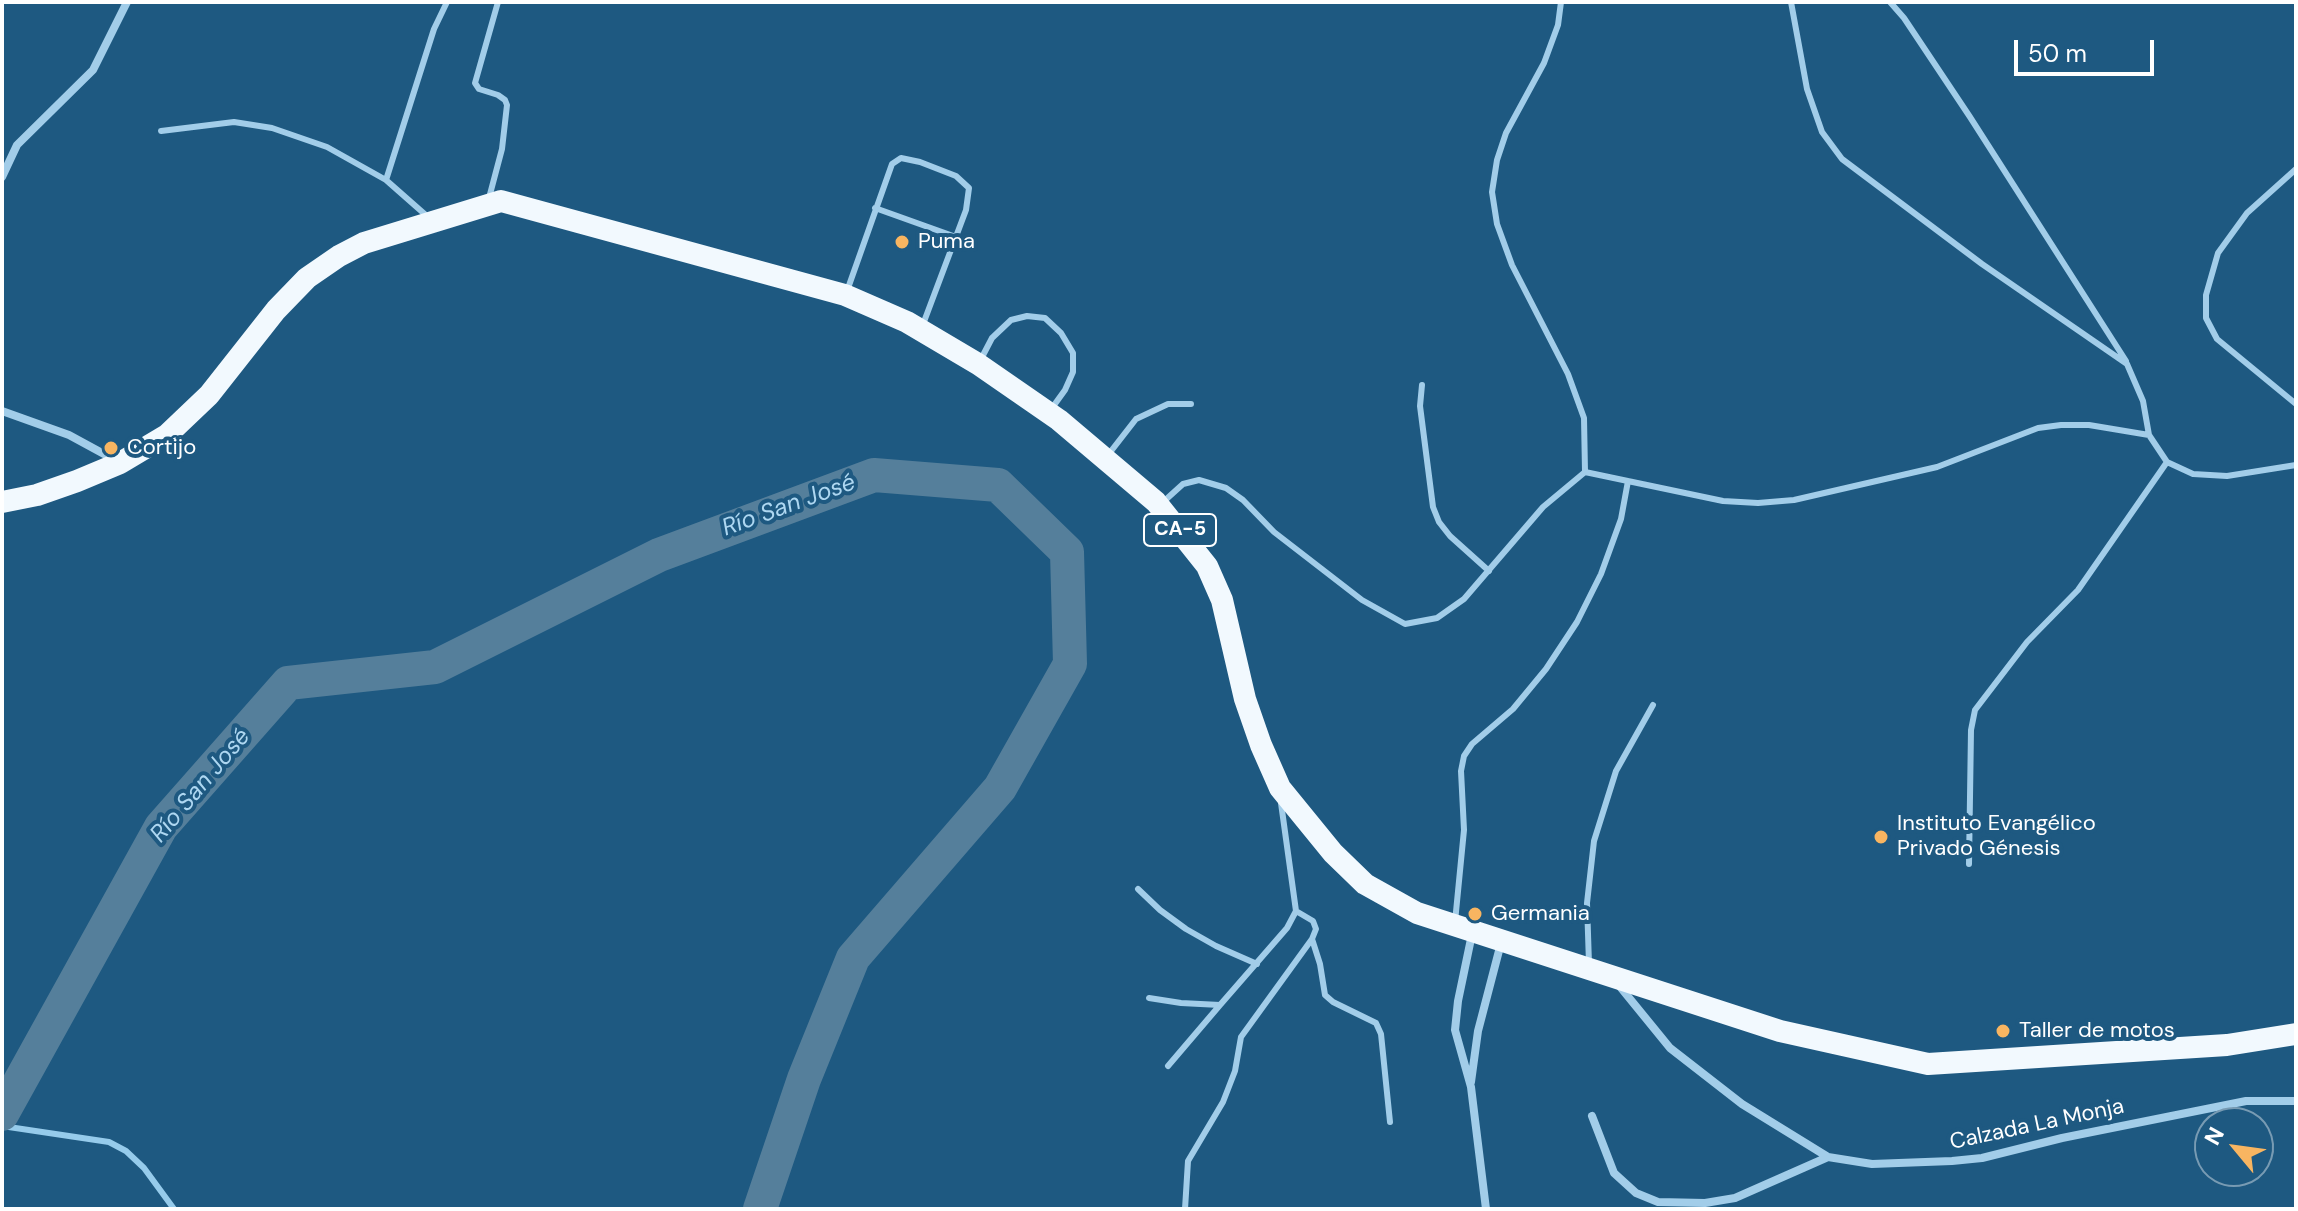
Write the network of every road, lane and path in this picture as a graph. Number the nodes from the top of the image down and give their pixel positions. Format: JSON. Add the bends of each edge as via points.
{"nodes":[{"id":1,"x":127,"y":2,"type":"edge"},
{"id":2,"x":447,"y":2,"type":"edge"},
{"id":3,"x":498,"y":2,"type":"edge"},
{"id":4,"x":1561,"y":2,"type":"edge"},
{"id":5,"x":1791,"y":2,"type":"edge"},
{"id":6,"x":1890,"y":2,"type":"edge"},
{"id":7,"x":161,"y":131,"type":"dead end"},
{"id":8,"x":2296,"y":169,"type":"edge"},
{"id":9,"x":2,"y":177,"type":"edge"},
{"id":10,"x":386,"y":180,"type":"junction"},
{"id":11,"x":487,"y":205,"type":"junction"},
{"id":12,"x":875,"y":208,"type":"junction"},
{"id":13,"x":433,"y":222,"type":"junction"},
{"id":14,"x":956,"y":237,"type":"junction"},
{"id":15,"x":845,"y":295,"type":"junction"},
{"id":16,"x":921,"y":330,"type":"junction"},
{"id":17,"x":978,"y":364,"type":"junction"},
{"id":18,"x":2127,"y":364,"type":"junction"},
{"id":19,"x":1422,"y":385,"type":"dead end"},
{"id":20,"x":1191,"y":404,"type":"dead end"},
{"id":21,"x":2296,"y":404,"type":"edge"},
{"id":22,"x":2,"y":411,"type":"edge"},
{"id":23,"x":1048,"y":413,"type":"junction"},
{"id":24,"x":2149,"y":435,"type":"junction"},
{"id":25,"x":1106,"y":458,"type":"junction"},
{"id":26,"x":2167,"y":462,"type":"junction"},
{"id":27,"x":120,"y":463,"type":"junction"},
{"id":28,"x":2296,"y":465,"type":"edge"},
{"id":29,"x":1585,"y":472,"type":"junction"},
{"id":30,"x":1628,"y":481,"type":"junction"},
{"id":31,"x":2,"y":502,"type":"edge"},
{"id":32,"x":1159,"y":506,"type":"junction"},
{"id":33,"x":1489,"y":571,"type":"junction"},
{"id":34,"x":1653,"y":705,"type":"dead end"},
{"id":35,"x":1280,"y":788,"type":"junction"},
{"id":36,"x":1969,"y":864,"type":"dead end"},
{"id":37,"x":1138,"y":889,"type":"dead end"},
{"id":38,"x":1296,"y":911,"type":"junction"},
{"id":39,"x":1464,"y":928,"type":"junction"},
{"id":40,"x":1312,"y":939,"type":"junction"},
{"id":41,"x":1501,"y":941,"type":"junction"},
{"id":42,"x":1257,"y":964,"type":"junction"},
{"id":43,"x":1590,"y":969,"type":"junction"},
{"id":44,"x":1612,"y":976,"type":"junction"},
{"id":45,"x":1149,"y":998,"type":"dead end"},
{"id":46,"x":1220,"y":1005,"type":"junction"},
{"id":47,"x":2296,"y":1034,"type":"edge"},
{"id":48,"x":1168,"y":1066,"type":"dead end"},
{"id":49,"x":1471,"y":1087,"type":"junction"},
{"id":50,"x":2296,"y":1101,"type":"edge"},
{"id":51,"x":1592,"y":1116,"type":"dead end"},
{"id":52,"x":1390,"y":1122,"type":"dead end"},
{"id":53,"x":1828,"y":1157,"type":"junction"},
{"id":54,"x":1185,"y":1209,"type":"edge"},
{"id":55,"x":1486,"y":1209,"type":"edge"}],
"edges":[{"from":1,"to":9,"type":"street","via":[[93,70],[17,145]]},
{"from":2,"to":10,"type":"lane"},
{"from":3,"to":11,"type":"lane","via":[[475,83],[507,105]]},
{"from":4,"to":29,"type":"lane","via":[[1544,63],[1506,133],[1492,192],[1512,265],[1568,374],[1584,418]]},
{"from":5,"to":18,"type":"lane","via":[[1807,89],[1822,132],[1842,159]]},
{"from":6,"to":18,"type":"lane"},
{"from":7,"to":10,"type":"lane","via":[[234,122],[272,128],[327,147]]},
{"from":8,"to":21,"type":"lane","via":[[2247,213],[2218,253],[2206,295],[2206,318],[2217,339]]},
{"from":10,"to":13,"type":"lane"},
{"from":11,"to":13,"type":"highway","number":"CA-5"},
{"from":11,"to":15,"type":"highway","number":"CA-5","via":[[501,201]]},
{"from":12,"to":14,"type":"lane"},
{"from":12,"to":14,"type":"lane","via":[[892,164],[901,158],[920,162],[956,176],[969,188]]},
{"from":12,"to":15,"type":"lane"},
{"from":13,"to":27,"type":"highway","number":"CA-5","via":[[364,243],[307,278],[209,395],[167,435]]},
{"from":14,"to":16,"type":"lane"},
{"from":15,"to":16,"type":"highway","number":"CA-5"},
{"from":16,"to":17,"type":"highway","number":"CA-5"},
{"from":17,"to":23,"type":"highway","number":"CA-5"},
{"from":17,"to":23,"type":"lane","via":[[992,338],[1011,320],[1045,318],[1073,353],[1073,372]]},
{"from":18,"to":24,"type":"lane","via":[[2143,401]]},
{"from":19,"to":33,"type":"lane","via":[[1433,507],[1450,536]]},
{"from":20,"to":25,"type":"lane","via":[[1168,404],[1136,419]]},
{"from":22,"to":27,"type":"street","via":[[69,435]]},
{"from":23,"to":25,"type":"highway","number":"CA-5"},
{"from":24,"to":26,"type":"lane"},
{"from":24,"to":30,"type":"lane","via":[[2089,425],[2038,428],[1937,467],[1794,500],[1723,501]]},
{"from":25,"to":32,"type":"highway","number":"CA-5"},
{"from":26,"to":28,"type":"lane","via":[[2193,474],[2227,476]]},
{"from":26,"to":36,"type":"lane","via":[[2078,590],[2027,642],[1975,710]]},
{"from":27,"to":31,"type":"highway","number":"CA-5","via":[[49,491]]},
{"from":29,"to":30,"type":"lane"},
{"from":29,"to":33,"type":"lane","via":[[1543,507]]},
{"from":30,"to":39,"type":"lane","via":[[1621,519],[1577,622],[1513,709],[1464,756]]},
{"from":32,"to":33,"type":"lane","via":[[1183,484],[1199,480],[1226,488],[1362,600],[1405,624],[1437,618],[1464,599]]},
{"from":32,"to":35,"type":"highway","number":"CA-5","via":[[1207,566],[1222,600],[1245,699]]},
{"from":34,"to":43,"type":"lane","via":[[1616,771],[1594,841],[1587,903]]},
{"from":35,"to":38,"type":"lane"},
{"from":35,"to":39,"type":"highway","number":"CA-5","via":[[1365,884],[1417,913]]},
{"from":37,"to":42,"type":"lane","via":[[1186,929]]},
{"from":38,"to":40,"type":"lane","via":[[1313,921]]},
{"from":38,"to":42,"type":"lane"},
{"from":39,"to":41,"type":"highway","number":"CA-5"},
{"from":39,"to":49,"type":"street","via":[[1455,1030]]},
{"from":40,"to":52,"type":"lane","via":[[1325,995],[1376,1023],[1381,1034]]},
{"from":40,"to":54,"type":"lane","via":[[1241,1037],[1223,1102],[1188,1161]]},
{"from":41,"to":43,"type":"highway","number":"CA-5"},
{"from":41,"to":49,"type":"street","via":[[1476,1040]]},
{"from":42,"to":46,"type":"lane"},
{"from":43,"to":44,"type":"highway","number":"CA-5"},
{"from":44,"to":47,"type":"highway","number":"CA-5","via":[[1780,1031],[1928,1064],[2227,1045]]},
{"from":44,"to":53,"type":"street","name":"Calzada La Monja","via":[[1670,1048],[1742,1104]]},
{"from":45,"to":46,"type":"lane"},
{"from":46,"to":48,"type":"lane"},
{"from":49,"to":55,"type":"street"},
{"from":50,"to":53,"type":"street","name":"Calzada La Monja","via":[[2246,1101],[1982,1158],[1872,1164]]},
{"from":51,"to":53,"type":"street","via":[[1614,1173],[1636,1193],[1658,1202],[1735,1198]]}]}
